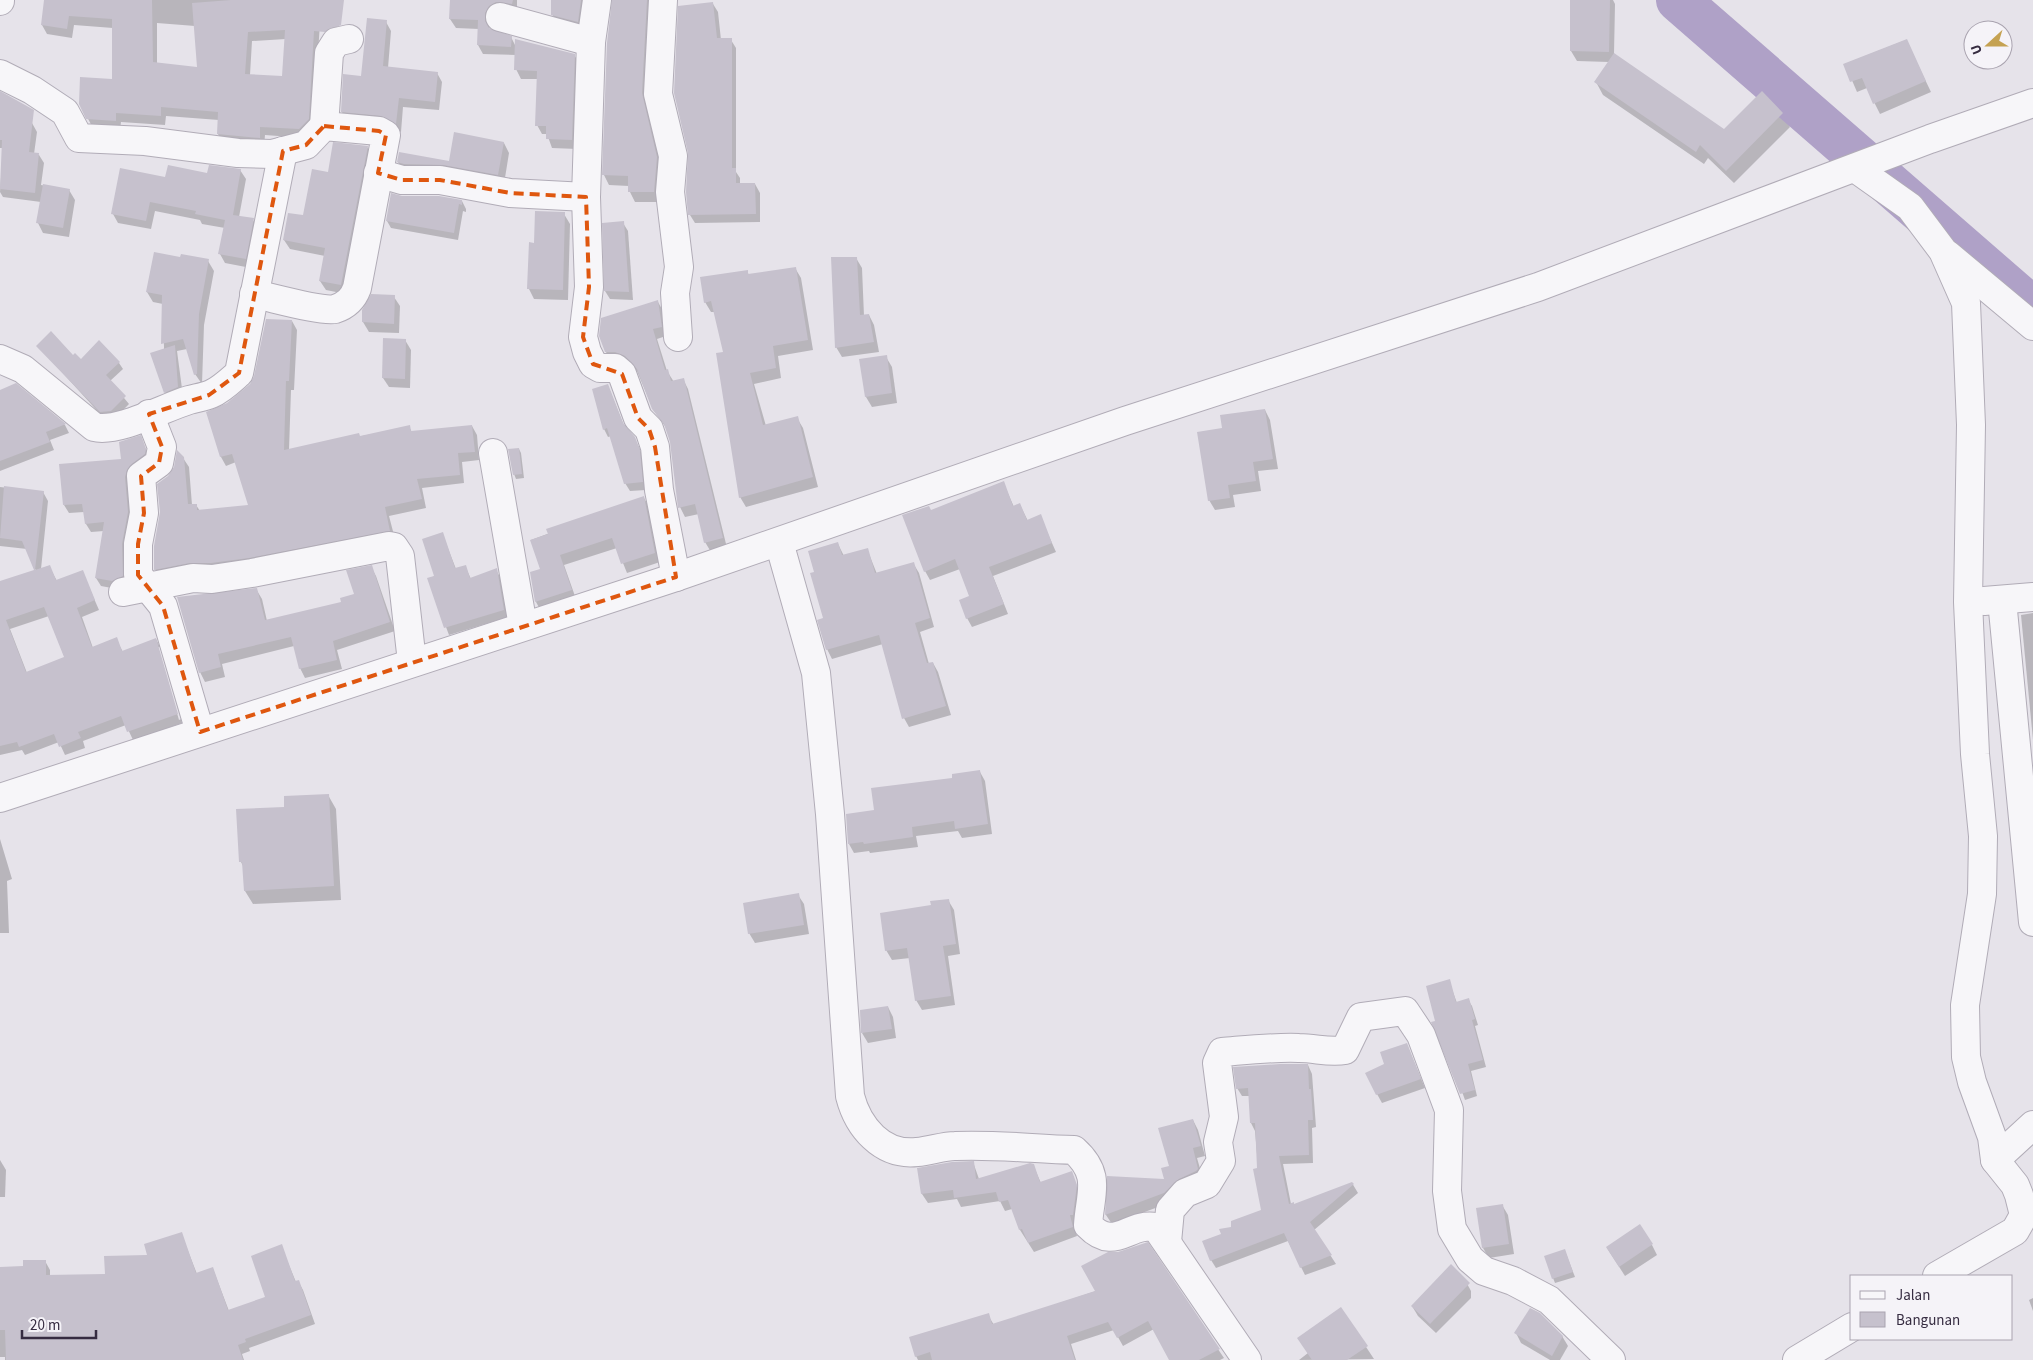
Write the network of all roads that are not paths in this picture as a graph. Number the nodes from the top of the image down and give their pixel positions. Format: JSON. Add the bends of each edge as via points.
{"nodes":[{"id":1,"x":597,"y":0,"type":"edge"},
{"id":2,"x":663,"y":0,"type":"edge"},
{"id":3,"x":500,"y":17,"type":"dead end"},
{"id":4,"x":349,"y":38,"type":"dead end"},
{"id":5,"x":591,"y":42,"type":"junction"},
{"id":6,"x":0,"y":74,"type":"edge"},
{"id":7,"x":2033,"y":103,"type":"edge"},
{"id":8,"x":324,"y":126,"type":"junction"},
{"id":9,"x":283,"y":152,"type":"junction"},
{"id":10,"x":1857,"y":167,"type":"junction"},
{"id":11,"x":378,"y":174,"type":"junction"},
{"id":12,"x":586,"y":197,"type":"junction"},
{"id":13,"x":1943,"y":251,"type":"junction"},
{"id":14,"x":254,"y":294,"type":"junction"},
{"id":15,"x":2033,"y":326,"type":"edge"},
{"id":16,"x":678,"y":338,"type":"dead end"},
{"id":17,"x":0,"y":359,"type":"edge"},
{"id":18,"x":149,"y":414,"type":"junction"},
{"id":19,"x":493,"y":453,"type":"dead end"},
{"id":20,"x":779,"y":542,"type":"junction"},
{"id":21,"x":676,"y":577,"type":"junction"},
{"id":22,"x":135,"y":590,"type":"junction"},
{"id":23,"x":2033,"y":597,"type":"edge"},
{"id":24,"x":2002,"y":600,"type":"junction"},
{"id":25,"x":1968,"y":602,"type":"junction"},
{"id":26,"x":523,"y":626,"type":"junction"},
{"id":27,"x":412,"y":662,"type":"junction"},
{"id":28,"x":200,"y":732,"type":"junction"},
{"id":29,"x":0,"y":798,"type":"edge"},
{"id":30,"x":2031,"y":895,"type":"edge"},
{"id":31,"x":2033,"y":922,"type":"edge"},
{"id":32,"x":2033,"y":1125,"type":"edge"},
{"id":33,"x":1995,"y":1160,"type":"junction"},
{"id":34,"x":2024,"y":1228,"type":"edge"},
{"id":35,"x":1167,"y":1242,"type":"junction"},
{"id":36,"x":1940,"y":1275,"type":"edge"},
{"id":37,"x":1850,"y":1328,"type":"edge"},
{"id":38,"x":1247,"y":1360,"type":"edge"},
{"id":39,"x":1611,"y":1360,"type":"edge"},
{"id":40,"x":1798,"y":1360,"type":"edge"}],
"edges":[{"from":1,"to":5,"type":"street"},
{"from":2,"to":16,"type":"street","via":[[658,94],[672,156],[670,192],[679,267],[675,293]]},
{"from":3,"to":5,"type":"street"},
{"from":4,"to":8,"type":"street","via":[[336,42],[329,53]]},
{"from":5,"to":12,"type":"street"},
{"from":6,"to":9,"type":"street","via":[[65,112],[79,138],[145,141],[238,153]]},
{"from":7,"to":10,"type":"street"},
{"from":8,"to":9,"type":"street","via":[[306,145]]},
{"from":8,"to":11,"type":"street","via":[[379,131],[386,135]]},
{"from":9,"to":14,"type":"street"},
{"from":10,"to":13,"type":"street","via":[[1910,207]]},
{"from":10,"to":20,"type":"street","via":[[1538,287],[1125,420]]},
{"from":11,"to":12,"type":"street","via":[[402,180],[440,180],[510,193]]},
{"from":11,"to":14,"type":"street","via":[[353,298],[330,310]]},
{"from":12,"to":21,"type":"street","via":[[589,287],[583,337],[593,364],[600,368],[616,368],[622,374],[638,418],[648,429],[655,447],[659,490]]},
{"from":13,"to":15,"type":"street"},
{"from":13,"to":25,"type":"street","via":[[1966,303],[1971,425]]},
{"from":14,"to":18,"type":"street","via":[[239,373],[223,388],[209,395]]},
{"from":17,"to":18,"type":"street","via":[[24,368],[94,427],[115,427]]},
{"from":18,"to":22,"type":"street","via":[[162,447],[159,463],[141,476],[144,513]]},
{"from":19,"to":26,"type":"street"},
{"from":20,"to":21,"type":"street"},
{"from":20,"to":35,"type":"street","via":[[816,673],[830,814],[850,1096],[855,1114],[870,1135],[901,1151],[954,1146],[1074,1150],[1086,1161],[1093,1180],[1088,1225],[1098,1235],[1123,1236],[1146,1225],[1156,1227]]},
{"from":21,"to":26,"type":"street"},
{"from":22,"to":27,"type":"street","via":[[194,578],[212,580],[394,547],[400,556]]},
{"from":22,"to":28,"type":"street","via":[[162,606]]},
{"from":23,"to":24,"type":"street"},
{"from":24,"to":25,"type":"street"},
{"from":24,"to":30,"type":"street"},
{"from":25,"to":33,"type":"street","via":[[1983,836],[1982,894],[1965,1005],[1966,1057],[1992,1137]]},
{"from":26,"to":27,"type":"street"},
{"from":27,"to":28,"type":"street"},
{"from":28,"to":29,"type":"street"},
{"from":30,"to":31,"type":"street"},
{"from":32,"to":33,"type":"street"},
{"from":33,"to":34,"type":"street","via":[[2020,1195]]},
{"from":34,"to":36,"type":"street"},
{"from":35,"to":38,"type":"street"},
{"from":35,"to":39,"type":"street","via":[[1170,1210],[1185,1193],[1207,1184],[1221,1161],[1218,1142],[1224,1117],[1217,1062],[1222,1052],[1289,1047],[1331,1053],[1345,1050],[1361,1017],[1405,1011],[1421,1035],[1449,1110],[1447,1191],[1452,1229],[1470,1259],[1484,1271],[1513,1281],[1549,1300]]},
{"from":37,"to":40,"type":"street"}]}
